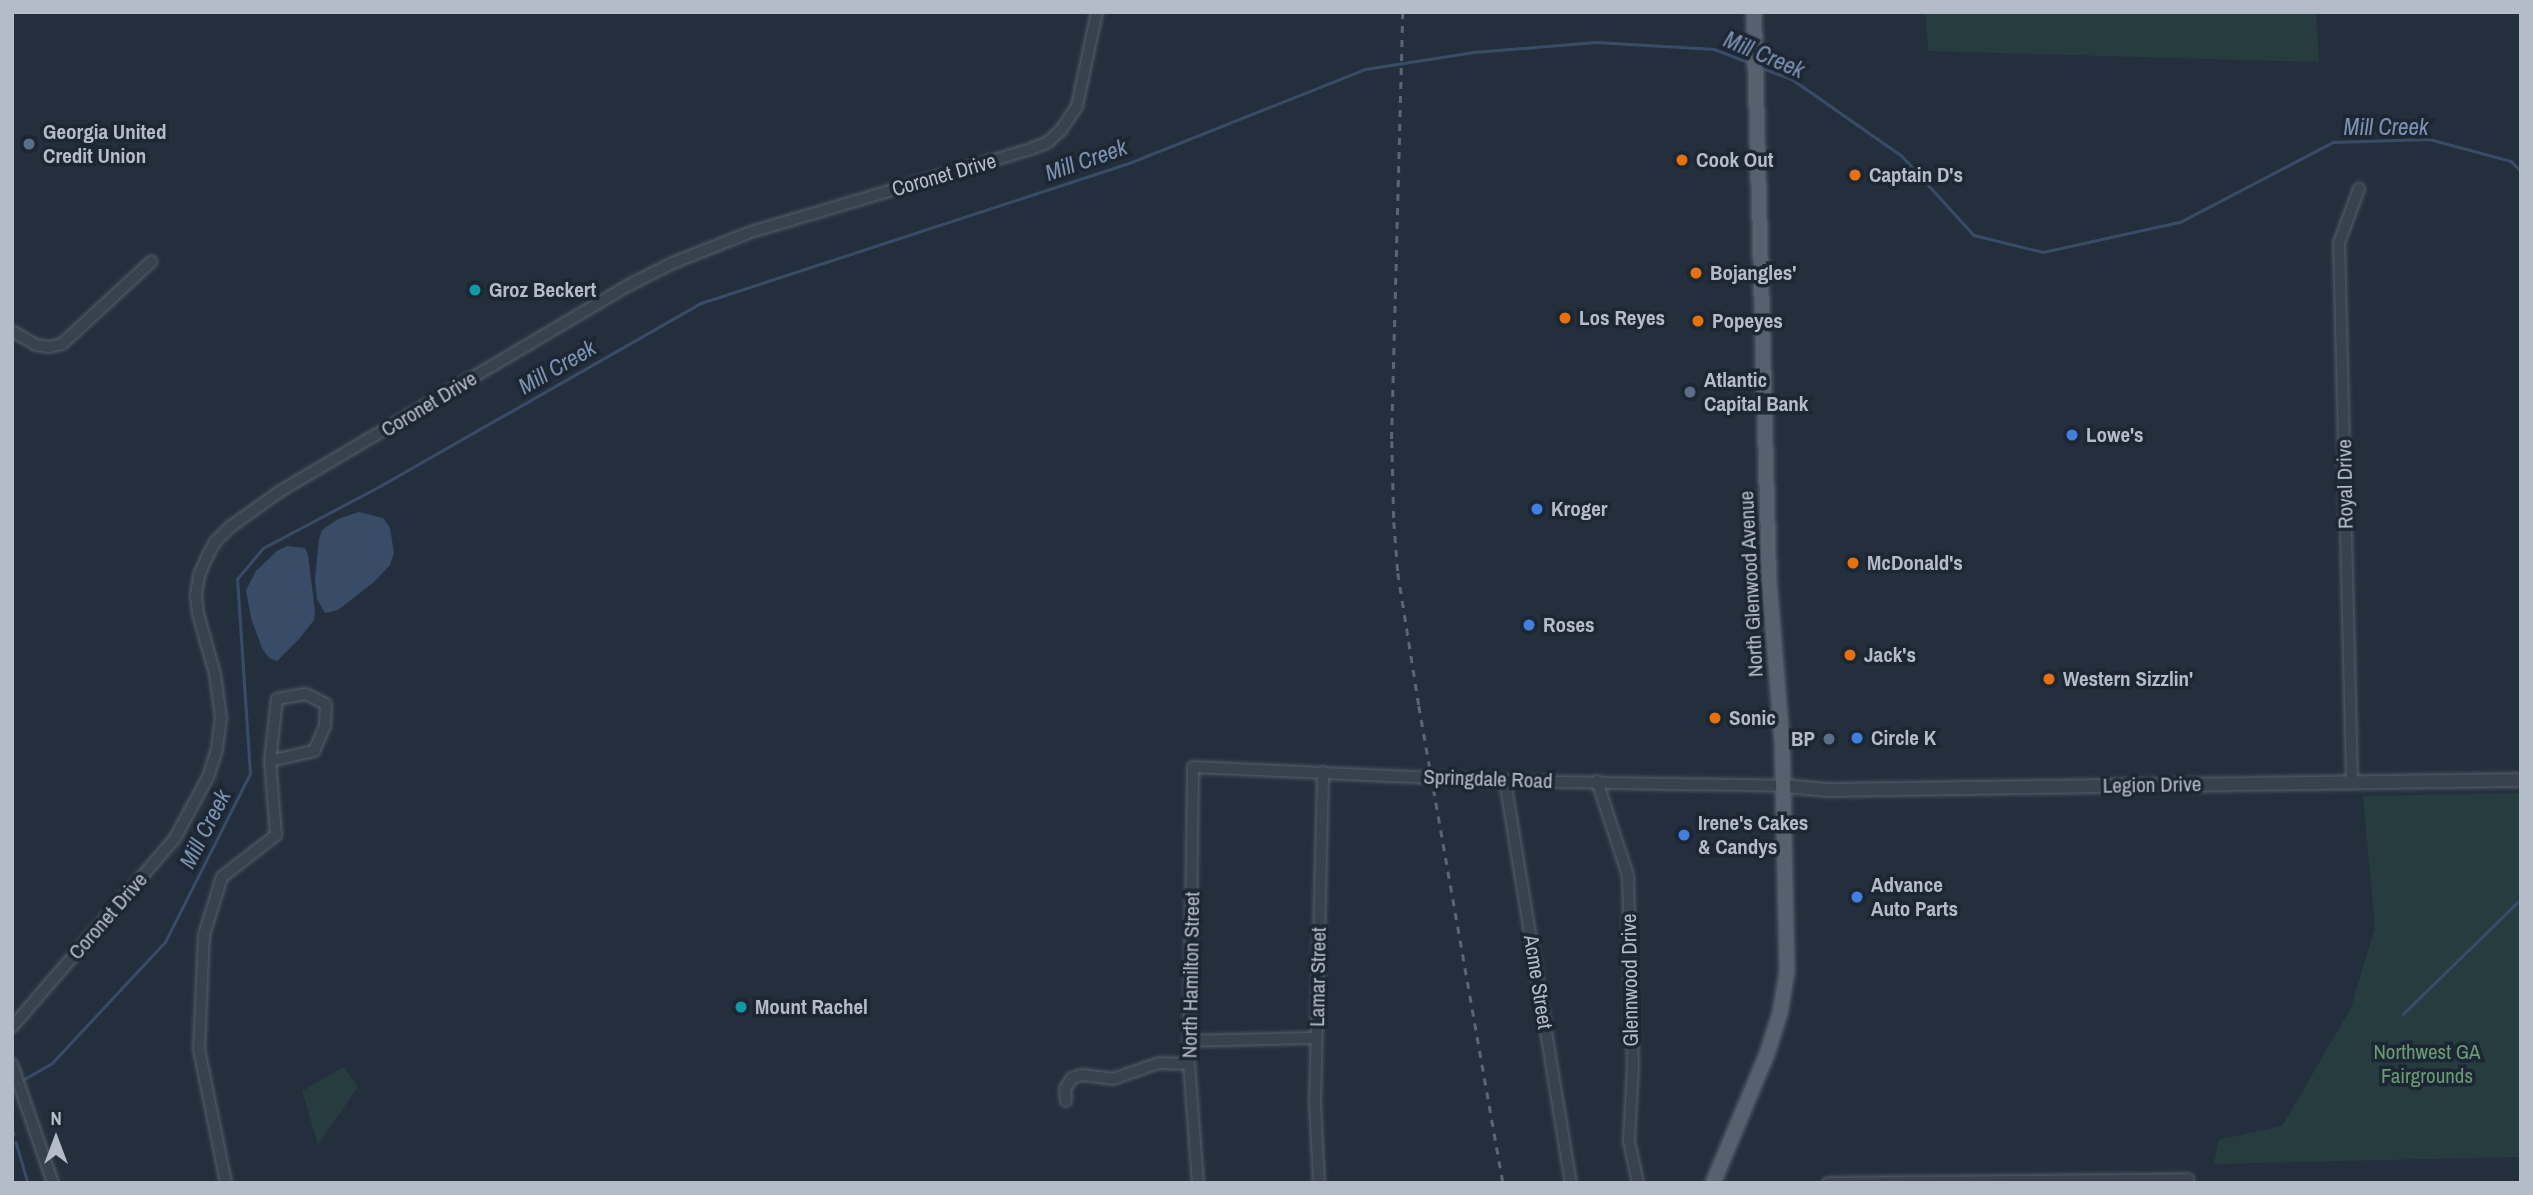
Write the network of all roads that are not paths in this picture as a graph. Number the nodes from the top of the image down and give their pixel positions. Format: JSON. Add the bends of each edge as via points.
{"nodes":[{"id":1,"x":1097,"y":12,"type":"edge"},
{"id":2,"x":1754,"y":12,"type":"edge"},
{"id":3,"x":2359,"y":189,"type":"dead end"},
{"id":4,"x":152,"y":261,"type":"dead end"},
{"id":5,"x":12,"y":331,"type":"edge"},
{"id":6,"x":270,"y":761,"type":"junction"},
{"id":7,"x":1193,"y":767,"type":"joint"},
{"id":8,"x":1323,"y":772,"type":"junction"},
{"id":9,"x":2521,"y":780,"type":"edge"},
{"id":10,"x":1505,"y":781,"type":"junction"},
{"id":11,"x":1597,"y":781,"type":"junction"},
{"id":12,"x":2351,"y":781,"type":"junction"},
{"id":13,"x":1784,"y":786,"type":"junction"},
{"id":14,"x":12,"y":1027,"type":"edge"},
{"id":15,"x":1316,"y":1038,"type":"junction"},
{"id":16,"x":1191,"y":1041,"type":"junction"},
{"id":17,"x":12,"y":1064,"type":"edge"},
{"id":18,"x":1189,"y":1064,"type":"junction"},
{"id":19,"x":1066,"y":1101,"type":"dead end"},
{"id":20,"x":2188,"y":1181,"type":"edge"},
{"id":21,"x":54,"y":1183,"type":"edge"},
{"id":22,"x":226,"y":1183,"type":"edge"},
{"id":23,"x":1198,"y":1183,"type":"edge"},
{"id":24,"x":1319,"y":1183,"type":"edge"},
{"id":25,"x":1571,"y":1183,"type":"edge"},
{"id":26,"x":1638,"y":1183,"type":"edge"},
{"id":27,"x":1713,"y":1183,"type":"edge"},
{"id":28,"x":1828,"y":1183,"type":"edge"},
{"id":29,"x":1851,"y":1183,"type":"edge"}],
"edges":[{"from":1,"to":14,"type":"street","name":"Coronet Drive","via":[[1077,106],[1048,142],[751,232],[675,262],[291,486],[230,527],[207,557],[197,595],[221,718],[218,749],[208,777],[175,838]]},
{"from":2,"to":13,"type":"main road","name":"North Glenwood Avenue","via":[[1770,626]]},
{"from":3,"to":12,"type":"street","name":"Royal Drive","via":[[2339,243]]},
{"from":4,"to":5,"type":"street","via":[[62,344],[36,345]]},
{"from":6,"to":6,"type":"street","via":[[277,699],[306,694],[326,704],[325,726],[314,751]]},
{"from":6,"to":22,"type":"street","via":[[276,835],[222,877],[204,935],[200,1049]]},
{"from":7,"to":8,"type":"street","name":"Springdale Road"},
{"from":7,"to":16,"type":"street","name":"North Hamilton Street"},
{"from":8,"to":10,"type":"street","name":"Springdale Road"},
{"from":8,"to":15,"type":"street","name":"Lamar Street"},
{"from":9,"to":12,"type":"street","name":"Legion Drive"},
{"from":10,"to":11,"type":"street","name":"Springdale Road"},
{"from":10,"to":25,"type":"street","name":"Acme Street"},
{"from":11,"to":13,"type":"street","name":"Springdale Road"},
{"from":11,"to":26,"type":"street","name":"Glennwood Drive","via":[[1628,876],[1633,1066],[1629,1140]]},
{"from":12,"to":13,"type":"street","name":"Legion Drive","via":[[1818,790]]},
{"from":13,"to":27,"type":"main road","name":"North Glenwood Avenue","via":[[1787,972],[1783,1000],[1767,1054]]},
{"from":15,"to":16,"type":"street"},
{"from":15,"to":24,"type":"street","name":"Lamar Street"},
{"from":16,"to":18,"type":"street","name":"North Hamilton Street"},
{"from":17,"to":21,"type":"street"},
{"from":18,"to":19,"type":"street","via":[[1159,1063],[1113,1079],[1072,1078],[1065,1088]]},
{"from":18,"to":23,"type":"street","name":"North Hamilton Street"},
{"from":20,"to":29,"type":"street"},
{"from":28,"to":29,"type":"street"}]}
